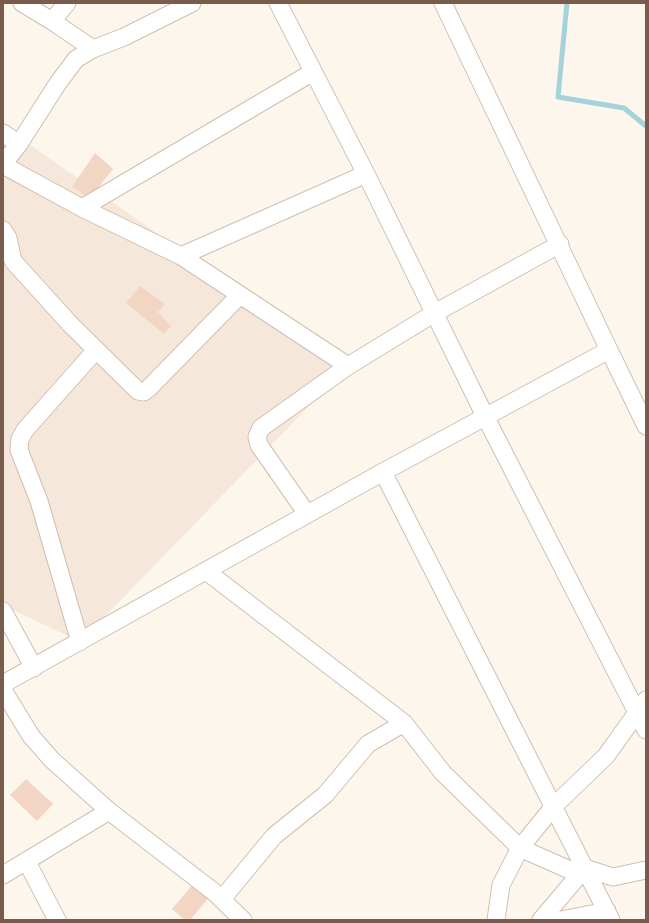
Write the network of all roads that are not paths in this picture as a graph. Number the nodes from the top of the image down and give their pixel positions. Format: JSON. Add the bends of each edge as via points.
{"nodes":[{"id":1,"x":22,"y":3,"type":"edge"},
{"id":2,"x":67,"y":3,"type":"edge"},
{"id":3,"x":192,"y":3,"type":"edge"},
{"id":4,"x":278,"y":3,"type":"edge"},
{"id":5,"x":443,"y":3,"type":"edge"},
{"id":6,"x":52,"y":21,"type":"junction"},
{"id":7,"x":93,"y":49,"type":"junction"},
{"id":8,"x":313,"y":72,"type":"junction"},
{"id":9,"x":3,"y":133,"type":"edge"},
{"id":10,"x":19,"y":144,"type":"junction"},
{"id":11,"x":3,"y":164,"type":"edge"},
{"id":12,"x":366,"y":174,"type":"junction"},
{"id":13,"x":82,"y":208,"type":"junction"},
{"id":14,"x":3,"y":230,"type":"edge"},
{"id":15,"x":560,"y":244,"type":"junction"},
{"id":16,"x":181,"y":256,"type":"junction"},
{"id":17,"x":240,"y":295,"type":"junction"},
{"id":18,"x":433,"y":314,"type":"junction"},
{"id":19,"x":96,"y":350,"type":"junction"},
{"id":20,"x":609,"y":350,"type":"junction"},
{"id":21,"x":348,"y":366,"type":"junction"},
{"id":22,"x":485,"y":416,"type":"junction"},
{"id":23,"x":646,"y":426,"type":"edge"},
{"id":24,"x":383,"y":472,"type":"junction"},
{"id":25,"x":307,"y":514,"type":"junction"},
{"id":26,"x":206,"y":571,"type":"junction"},
{"id":27,"x":3,"y":611,"type":"edge"},
{"id":28,"x":80,"y":642,"type":"junction"},
{"id":29,"x":34,"y":668,"type":"junction"},
{"id":30,"x":3,"y":684,"type":"edge"},
{"id":31,"x":3,"y":690,"type":"edge"},
{"id":32,"x":642,"y":707,"type":"edge"},
{"id":33,"x":404,"y":723,"type":"junction"},
{"id":34,"x":646,"y":730,"type":"edge"},
{"id":35,"x":554,"y":806,"type":"junction"},
{"id":36,"x":109,"y":811,"type":"junction"},
{"id":37,"x":520,"y":848,"type":"junction"},
{"id":38,"x":27,"y":862,"type":"junction"},
{"id":39,"x":585,"y":868,"type":"junction"},
{"id":40,"x":646,"y":870,"type":"edge"},
{"id":41,"x":3,"y":875,"type":"edge"},
{"id":42,"x":222,"y":899,"type":"junction"},
{"id":43,"x":609,"y":916,"type":"edge"},
{"id":44,"x":57,"y":920,"type":"edge"},
{"id":45,"x":243,"y":920,"type":"edge"},
{"id":46,"x":496,"y":920,"type":"edge"},
{"id":47,"x":541,"y":920,"type":"edge"},
{"id":48,"x":561,"y":920,"type":"edge"}],
"edges":[{"from":1,"to":6,"type":"street"},
{"from":2,"to":6,"type":"street"},
{"from":3,"to":7,"type":"street","via":[[124,37]]},
{"from":4,"to":8,"type":"street"},
{"from":5,"to":15,"type":"street"},
{"from":6,"to":7,"type":"street"},
{"from":7,"to":10,"type":"street","via":[[71,65]]},
{"from":8,"to":12,"type":"street"},
{"from":8,"to":13,"type":"street"},
{"from":9,"to":10,"type":"street"},
{"from":10,"to":11,"type":"street"},
{"from":11,"to":13,"type":"street"},
{"from":12,"to":16,"type":"street"},
{"from":12,"to":18,"type":"street"},
{"from":13,"to":16,"type":"street"},
{"from":14,"to":19,"type":"street","via":[[8,238],[12,261]]},
{"from":15,"to":18,"type":"street"},
{"from":15,"to":20,"type":"street"},
{"from":16,"to":17,"type":"street"},
{"from":17,"to":19,"type":"street","via":[[144,392],[138,391]]},
{"from":17,"to":21,"type":"street"},
{"from":18,"to":21,"type":"street"},
{"from":18,"to":22,"type":"street"},
{"from":19,"to":28,"type":"street","via":[[24,430],[19,450],[39,501]]},
{"from":20,"to":22,"type":"street"},
{"from":20,"to":23,"type":"street"},
{"from":21,"to":25,"type":"street","via":[[261,428],[256,438]]},
{"from":22,"to":24,"type":"street"},
{"from":22,"to":32,"type":"street"},
{"from":24,"to":25,"type":"street"},
{"from":24,"to":35,"type":"street"},
{"from":25,"to":26,"type":"street"},
{"from":26,"to":28,"type":"street"},
{"from":26,"to":33,"type":"street"},
{"from":27,"to":29,"type":"street"},
{"from":28,"to":29,"type":"street"},
{"from":29,"to":30,"type":"street"},
{"from":31,"to":36,"type":"street","via":[[31,736],[52,760]]},
{"from":32,"to":34,"type":"street"},
{"from":32,"to":35,"type":"street","via":[[606,756]]},
{"from":33,"to":37,"type":"street","via":[[444,773]]},
{"from":33,"to":42,"type":"street","via":[[368,744],[325,795],[274,836]]},
{"from":35,"to":37,"type":"street"},
{"from":35,"to":39,"type":"street"},
{"from":36,"to":38,"type":"street"},
{"from":36,"to":42,"type":"street"},
{"from":37,"to":39,"type":"street","via":[[572,871]]},
{"from":37,"to":46,"type":"street","via":[[501,885]]},
{"from":38,"to":41,"type":"street"},
{"from":38,"to":44,"type":"street"},
{"from":39,"to":40,"type":"street","via":[[613,877]]},
{"from":39,"to":43,"type":"street"},
{"from":39,"to":47,"type":"street"},
{"from":42,"to":45,"type":"street"},
{"from":43,"to":48,"type":"street"}]}
